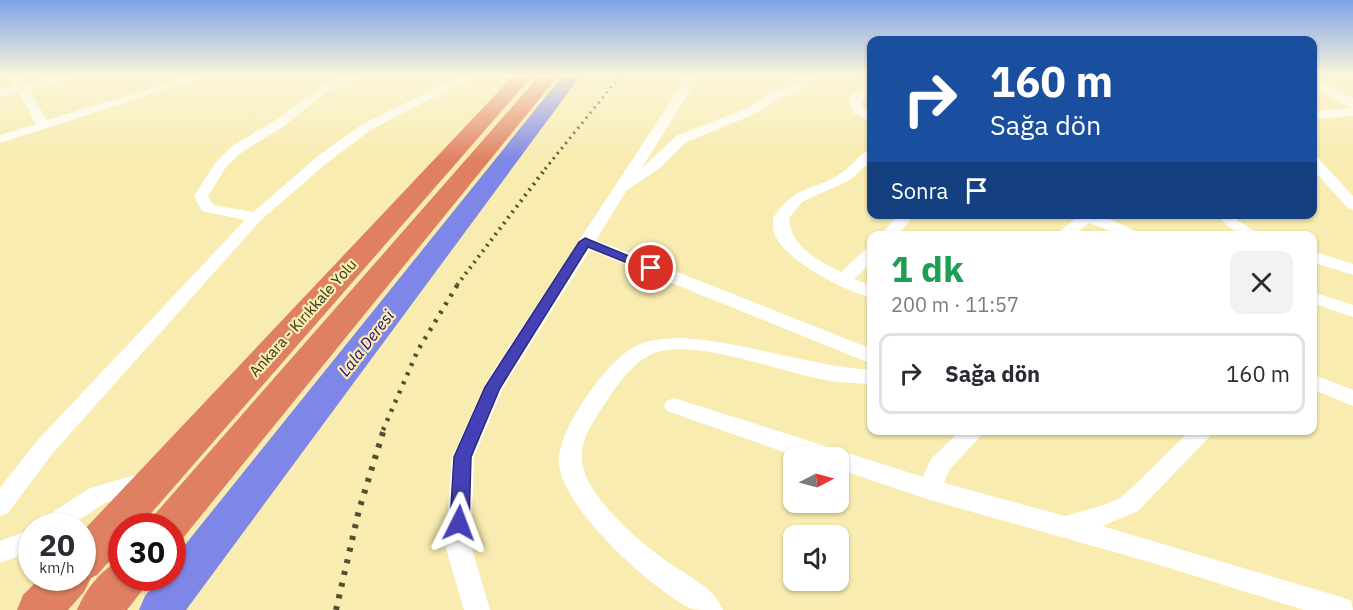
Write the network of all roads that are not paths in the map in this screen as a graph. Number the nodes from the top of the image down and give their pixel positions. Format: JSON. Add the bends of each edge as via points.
{"nodes":[{"id":1,"x":31,"y":103,"type":"edge"},
{"id":2,"x":113,"y":103,"type":"edge"},
{"id":3,"x":302,"y":103,"type":"edge"},
{"id":4,"x":414,"y":103,"type":"edge"},
{"id":5,"x":499,"y":103,"type":"edge"},
{"id":6,"x":526,"y":103,"type":"edge"},
{"id":7,"x":675,"y":103,"type":"edge"},
{"id":8,"x":763,"y":103,"type":"edge"},
{"id":9,"x":855,"y":103,"type":"edge"},
{"id":10,"x":1353,"y":112,"type":"edge"},
{"id":11,"x":1317,"y":115,"type":"edge"},
{"id":12,"x":867,"y":116,"type":"edge"},
{"id":13,"x":44,"y":125,"type":"junction"},
{"id":14,"x":0,"y":139,"type":"edge"},
{"id":15,"x":867,"y":158,"type":"edge"},
{"id":16,"x":1319,"y":173,"type":"edge"},
{"id":17,"x":616,"y":193,"type":"junction"},
{"id":18,"x":1353,"y":205,"type":"edge"},
{"id":19,"x":256,"y":217,"type":"junction"},
{"id":20,"x":903,"y":219,"type":"edge"},
{"id":21,"x":1082,"y":219,"type":"edge"},
{"id":22,"x":1094,"y":219,"type":"edge"},
{"id":23,"x":1228,"y":219,"type":"edge"},
{"id":24,"x":893,"y":231,"type":"edge"},
{"id":25,"x":1068,"y":231,"type":"edge"},
{"id":26,"x":1126,"y":231,"type":"edge"},
{"id":27,"x":1246,"y":231,"type":"edge"},
{"id":28,"x":585,"y":242,"type":"junction"},
{"id":29,"x":867,"y":257,"type":"edge"},
{"id":30,"x":1317,"y":258,"type":"edge"},
{"id":31,"x":1353,"y":270,"type":"edge"},
{"id":32,"x":843,"y":280,"type":"junction"},
{"id":33,"x":867,"y":291,"type":"edge"},
{"id":34,"x":1317,"y":299,"type":"edge"},
{"id":35,"x":1353,"y":311,"type":"edge"},
{"id":36,"x":867,"y":355,"type":"edge"},
{"id":37,"x":867,"y":377,"type":"edge"},
{"id":38,"x":1317,"y":383,"type":"edge"},
{"id":39,"x":1353,"y":398,"type":"edge"},
{"id":40,"x":674,"y":406,"type":"dead end"},
{"id":41,"x":970,"y":435,"type":"edge"},
{"id":42,"x":1200,"y":435,"type":"edge"},
{"id":43,"x":797,"y":447,"type":"edge"},
{"id":44,"x":849,"y":464,"type":"edge"},
{"id":45,"x":159,"y":478,"type":"junction"},
{"id":46,"x":930,"y":490,"type":"junction"},
{"id":47,"x":0,"y":506,"type":"edge"},
{"id":48,"x":71,"y":513,"type":"edge"},
{"id":49,"x":180,"y":513,"type":"edge"},
{"id":50,"x":1063,"y":528,"type":"junction"},
{"id":51,"x":18,"y":545,"type":"edge"},
{"id":52,"x":96,"y":547,"type":"edge"},
{"id":53,"x":0,"y":552,"type":"edge"},
{"id":54,"x":57,"y":591,"type":"edge"},
{"id":55,"x":115,"y":591,"type":"edge"},
{"id":56,"x":39,"y":610,"type":"edge"},
{"id":57,"x":99,"y":610,"type":"edge"},
{"id":58,"x":477,"y":610,"type":"edge"},
{"id":59,"x":710,"y":610,"type":"edge"},
{"id":60,"x":1341,"y":610,"type":"edge"}],
"edges":[{"from":1,"to":13,"type":"street"},
{"from":2,"to":13,"type":"street"},
{"from":3,"to":19,"type":"street","via":[[280,123],[237,149],[220,165],[201,196],[207,208]]},
{"from":4,"to":19,"type":"street","via":[[368,126]]},
{"from":5,"to":45,"type":"highway","name":"Ankara - Kırıkkale Yolu"},
{"from":6,"to":49,"type":"highway","name":"Ankara - Kırıkkale Yolu"},
{"from":7,"to":17,"type":"street"},
{"from":8,"to":17,"type":"street","via":[[681,139],[655,165]]},
{"from":9,"to":12,"type":"street"},
{"from":10,"to":11,"type":"street"},
{"from":13,"to":14,"type":"street"},
{"from":15,"to":32,"type":"street","via":[[847,176],[793,201],[780,218],[789,245]]},
{"from":16,"to":18,"type":"street"},
{"from":17,"to":28,"type":"street"},
{"from":19,"to":47,"type":"street","via":[[44,448]]},
{"from":20,"to":24,"type":"street"},
{"from":21,"to":25,"type":"street"},
{"from":22,"to":26,"type":"street"},
{"from":23,"to":27,"type":"street"},
{"from":28,"to":36,"type":"street"},
{"from":28,"to":58,"type":"street","via":[[493,387],[463,457],[458,545]]},
{"from":29,"to":32,"type":"street"},
{"from":30,"to":31,"type":"street"},
{"from":32,"to":33,"type":"street"},
{"from":34,"to":35,"type":"street"},
{"from":37,"to":59,"type":"street","via":[[826,373],[744,353],[677,343],[642,349],[630,357],[591,408],[575,434],[569,461],[575,482],[600,518],[634,555]]},
{"from":38,"to":39,"type":"street"},
{"from":40,"to":43,"type":"street"},
{"from":41,"to":46,"type":"street","via":[[939,465]]},
{"from":42,"to":50,"type":"street","via":[[1130,504]]},
{"from":44,"to":46,"type":"street"},
{"from":45,"to":48,"type":"street","via":[[98,495]]},
{"from":45,"to":52,"type":"highway","name":"Ankara - Kırıkkale Yolu"},
{"from":46,"to":50,"type":"street"},
{"from":50,"to":60,"type":"street","via":[[1270,585]]},
{"from":51,"to":53,"type":"street"},
{"from":54,"to":56,"type":"highway"},
{"from":55,"to":57,"type":"highway"}]}
